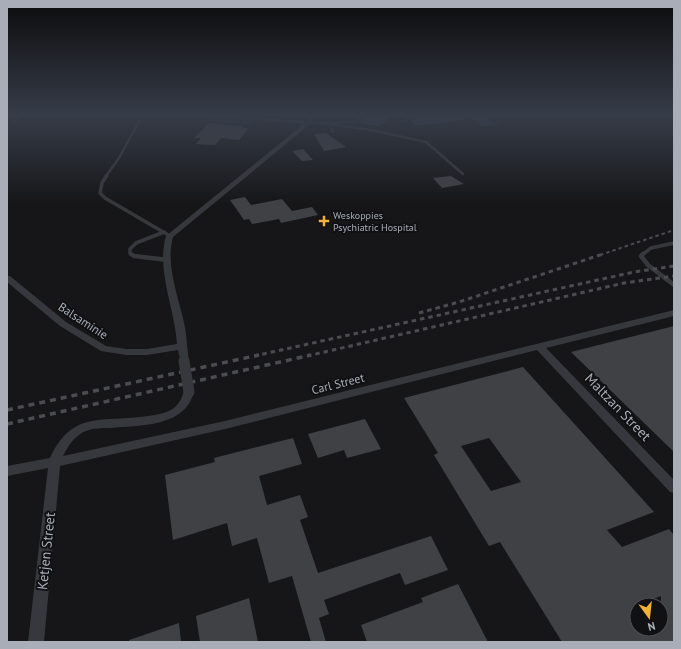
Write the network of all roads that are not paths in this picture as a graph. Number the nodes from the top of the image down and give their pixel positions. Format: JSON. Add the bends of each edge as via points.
{"nodes":[{"id":1,"x":126,"y":144,"type":"edge"},
{"id":2,"x":276,"y":144,"type":"edge"},
{"id":3,"x":427,"y":144,"type":"edge"},
{"id":4,"x":463,"y":174,"type":"dead end"},
{"id":5,"x":167,"y":234,"type":"junction"},
{"id":6,"x":674,"y":243,"type":"edge"},
{"id":7,"x":168,"y":260,"type":"junction"},
{"id":8,"x":7,"y":278,"type":"edge"},
{"id":9,"x":674,"y":285,"type":"edge"},
{"id":10,"x":674,"y":313,"type":"edge"},
{"id":11,"x":181,"y":346,"type":"junction"},
{"id":12,"x":539,"y":347,"type":"junction"},
{"id":13,"x":56,"y":461,"type":"junction"},
{"id":14,"x":7,"y":471,"type":"edge"},
{"id":15,"x":674,"y":488,"type":"edge"},
{"id":16,"x":36,"y":642,"type":"edge"}],
"edges":[{"from":1,"to":5,"type":"lane","via":[[100,188],[100,193]]},
{"from":2,"to":5,"type":"street"},
{"from":3,"to":4,"type":"lane"},
{"from":5,"to":7,"type":"street"},
{"from":5,"to":7,"type":"lane","via":[[136,244],[130,249],[130,253],[134,256]]},
{"from":6,"to":9,"type":"lane","via":[[649,249],[641,256],[648,265]]},
{"from":7,"to":11,"type":"street"},
{"from":8,"to":11,"type":"street","name":"Balsaminie","via":[[62,324],[104,349],[140,352]]},
{"from":10,"to":12,"type":"street","name":"Carl Street"},
{"from":11,"to":13,"type":"street","name":"Ketjen Street","bridge":true,"via":[[189,392],[181,407],[167,416],[90,425],[75,431],[62,445]]},
{"from":12,"to":13,"type":"street","name":"Carl Street","via":[[225,425]]},
{"from":12,"to":15,"type":"street","name":"Maltzan Street"},
{"from":13,"to":14,"type":"street","name":"Carl Street"},
{"from":13,"to":16,"type":"street","name":"Ketjen Street"}]}
